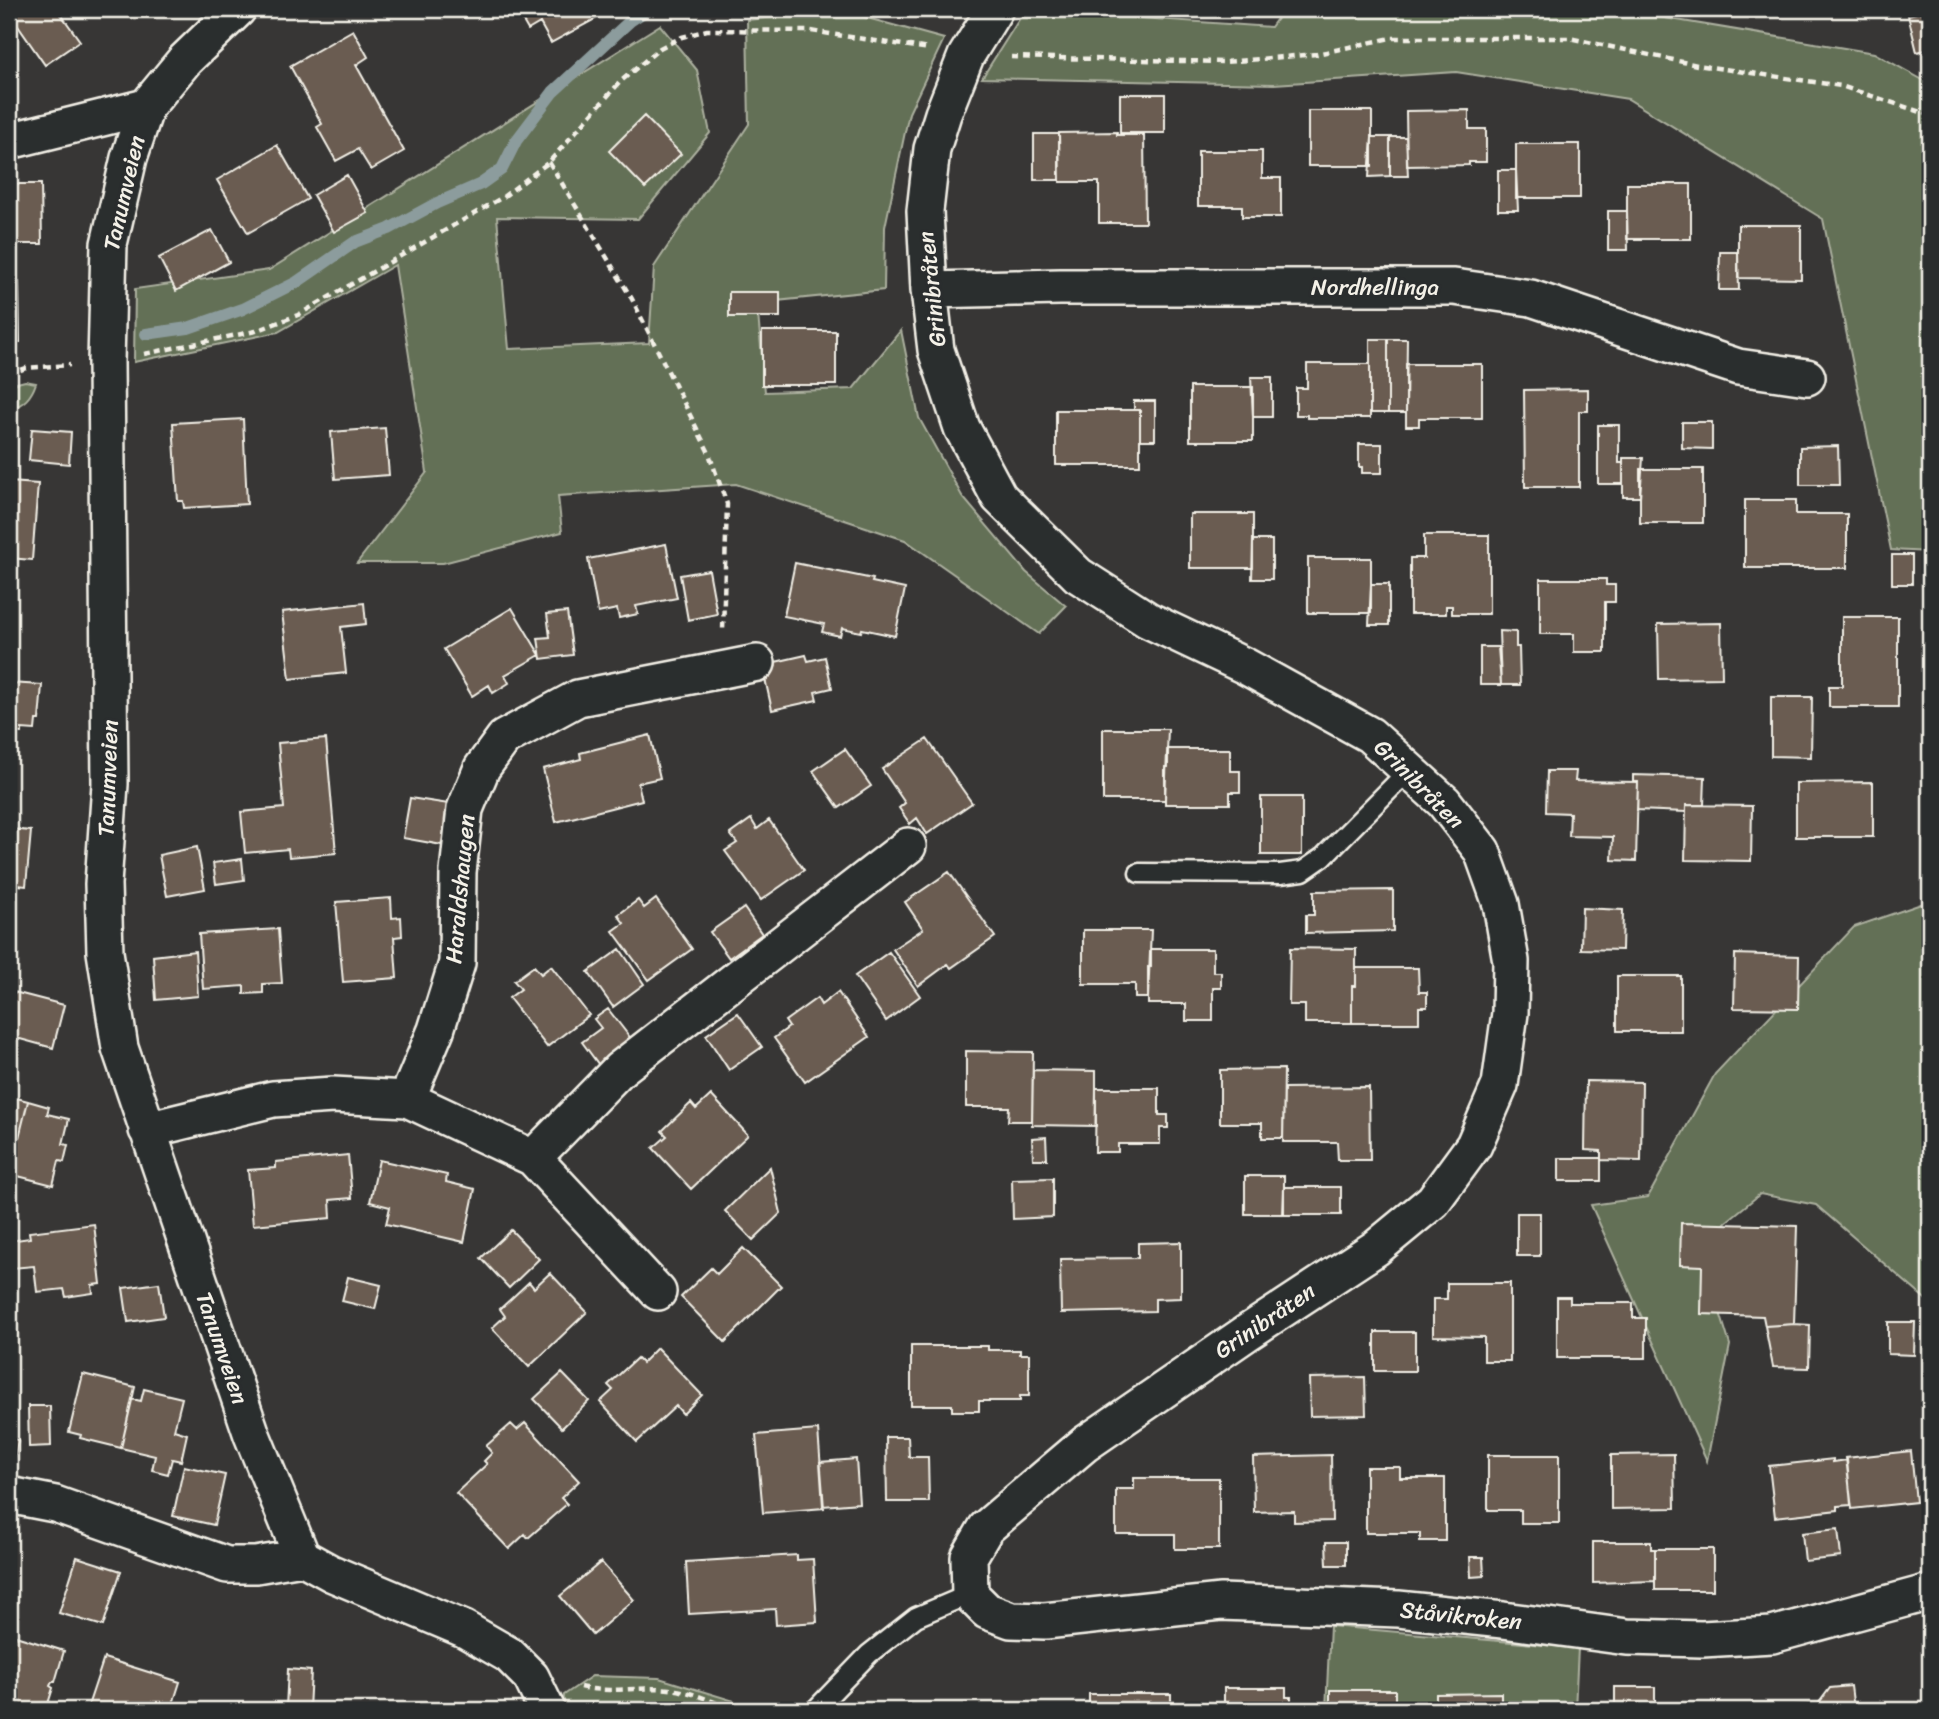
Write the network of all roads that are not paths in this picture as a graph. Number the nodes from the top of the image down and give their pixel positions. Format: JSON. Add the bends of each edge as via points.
{"nodes":[{"id":1,"x":238,"y":9,"type":"edge"},
{"id":2,"x":995,"y":9,"type":"edge"},
{"id":3,"x":146,"y":107,"type":"junction"},
{"id":4,"x":9,"y":141,"type":"edge"},
{"id":5,"x":929,"y":290,"type":"junction"},
{"id":6,"x":1807,"y":377,"type":"dead end"},
{"id":7,"x":757,"y":663,"type":"dead end"},
{"id":8,"x":1409,"y":770,"type":"junction"},
{"id":9,"x":908,"y":846,"type":"dead end"},
{"id":10,"x":1139,"y":873,"type":"dead end"},
{"id":11,"x":407,"y":1099,"type":"junction"},
{"id":12,"x":147,"y":1130,"type":"junction"},
{"id":13,"x":533,"y":1158,"type":"junction"},
{"id":14,"x":658,"y":1292,"type":"dead end"},
{"id":15,"x":9,"y":1495,"type":"edge"},
{"id":16,"x":302,"y":1557,"type":"junction"},
{"id":17,"x":1930,"y":1592,"type":"edge"},
{"id":18,"x":979,"y":1603,"type":"junction"},
{"id":19,"x":547,"y":1710,"type":"edge"},
{"id":20,"x":816,"y":1710,"type":"edge"}],
"edges":[{"from":1,"to":3,"type":"street","name":"Tanumveien","via":[[185,60]]},
{"from":2,"to":5,"type":"street","name":"Grinibråten","via":[[966,56],[932,149],[925,211]]},
{"from":3,"to":4,"type":"street"},
{"from":3,"to":12,"type":"street","name":"Tanumveien","via":[[109,244],[110,783],[103,884],[105,952],[120,1048]]},
{"from":5,"to":6,"type":"street","name":"Nordhellinga","via":[[1454,286],[1531,298],[1738,367]]},
{"from":5,"to":8,"type":"street","name":"Grinibråten","via":[[936,350],[962,428],[999,497],[1041,540],[1078,575],[1148,620],[1370,734]]},
{"from":7,"to":11,"type":"street","name":"Haraldshaugen","via":[[578,698],[505,738],[482,768],[465,809],[458,872],[457,963]]},
{"from":8,"to":10,"type":"lane","via":[[1323,858],[1303,871]]},
{"from":8,"to":18,"type":"street","name":"Grinibråten","via":[[1444,802],[1482,851],[1501,904],[1511,961],[1510,1013],[1500,1085],[1474,1145],[1433,1201],[1376,1248],[1085,1444],[986,1528],[969,1557]]},
{"from":9,"to":13,"type":"street","via":[[620,1069]]},
{"from":11,"to":12,"type":"street","via":[[333,1095],[273,1099]]},
{"from":11,"to":13,"type":"street"},
{"from":12,"to":16,"type":"street","name":"Tanumveien","via":[[252,1435]]},
{"from":13,"to":14,"type":"street"},
{"from":15,"to":16,"type":"street","via":[[55,1504],[228,1565]]},
{"from":16,"to":19,"type":"street","via":[[464,1629],[509,1655],[531,1677]]},
{"from":17,"to":18,"type":"street","name":"Ståvikroken","via":[[1772,1635],[1702,1639],[1627,1637],[1398,1609],[1221,1602],[1045,1621],[1011,1620]]},
{"from":18,"to":20,"type":"lane","via":[[916,1617],[869,1654]]}]}
